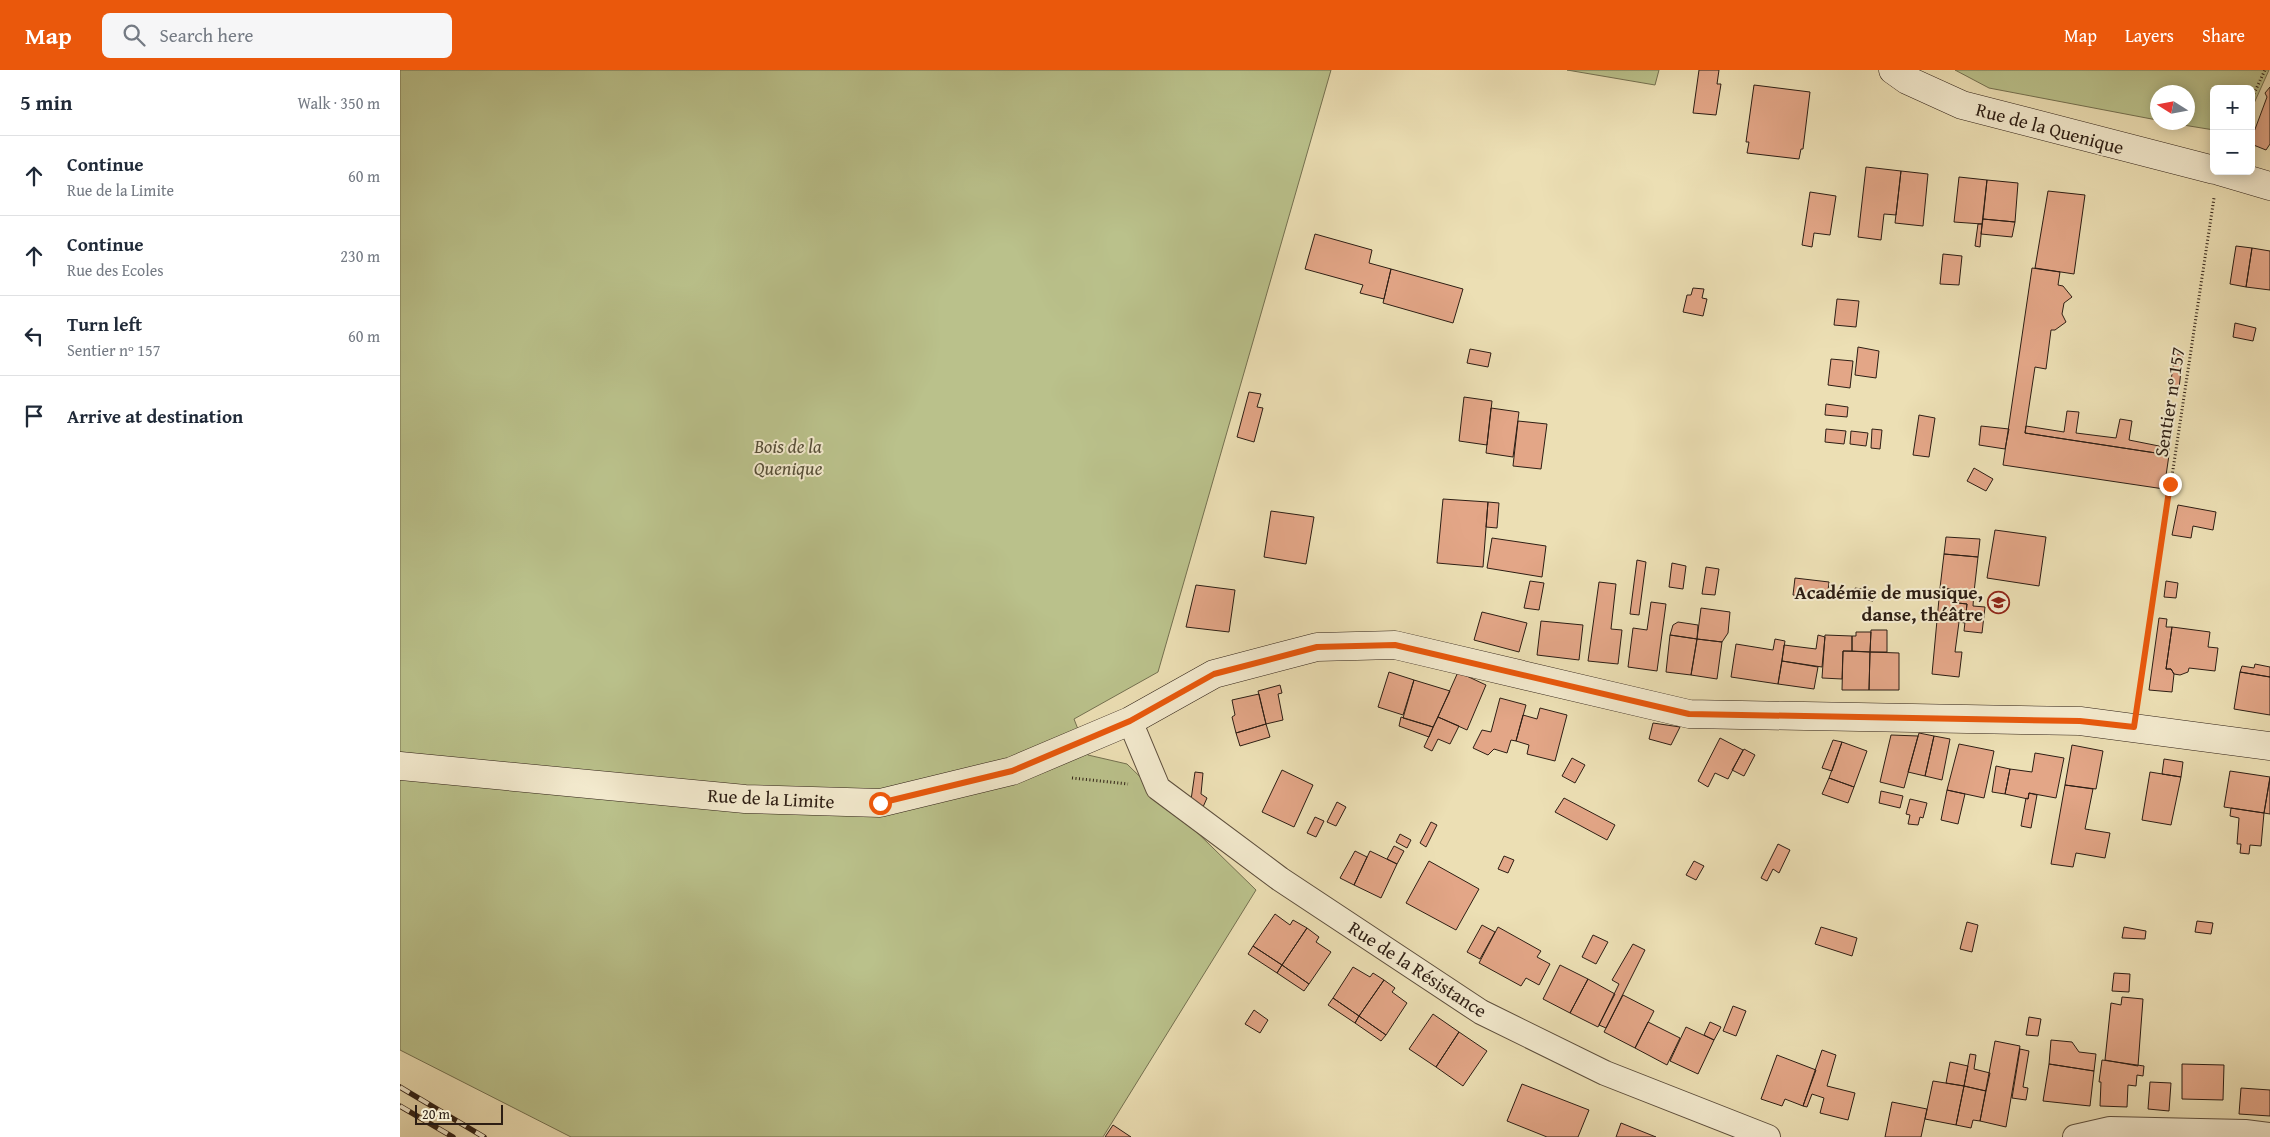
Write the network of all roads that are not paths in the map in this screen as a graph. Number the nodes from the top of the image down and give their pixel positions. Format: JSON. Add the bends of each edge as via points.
{"nodes":[{"id":1,"x":1893,"y":70,"type":"edge"},
{"id":2,"x":2216,"y":177,"type":"edge"},
{"id":3,"x":2270,"y":186,"type":"edge"},
{"id":4,"x":1130,"y":721,"type":"junction"},
{"id":5,"x":2270,"y":746,"type":"edge"},
{"id":6,"x":400,"y":766,"type":"edge"},
{"id":7,"x":2270,"y":1135,"type":"edge"},
{"id":8,"x":1768,"y":1137,"type":"edge"},
{"id":9,"x":2075,"y":1137,"type":"edge"}],
"edges":[{"from":1,"to":2,"type":"street","name":"Rue de la Quenique","via":[[1907,80],[1962,105]]},
{"from":2,"to":3,"type":"street","name":"Rue de la Quenique"},
{"from":4,"to":5,"type":"street","name":"Rue de la Limite","via":[[1214,674],[1317,647],[1395,645],[1689,714],[2080,721]]},
{"from":4,"to":6,"type":"street","name":"Rue de la Limite","via":[[1012,771],[880,803],[745,798]]},
{"from":4,"to":8,"type":"street","name":"Rue de la Résistance","via":[[1158,788],[1280,879],[1481,1012],[1605,1073]]},
{"from":7,"to":9,"type":"street","via":[[2110,1129]]}]}
